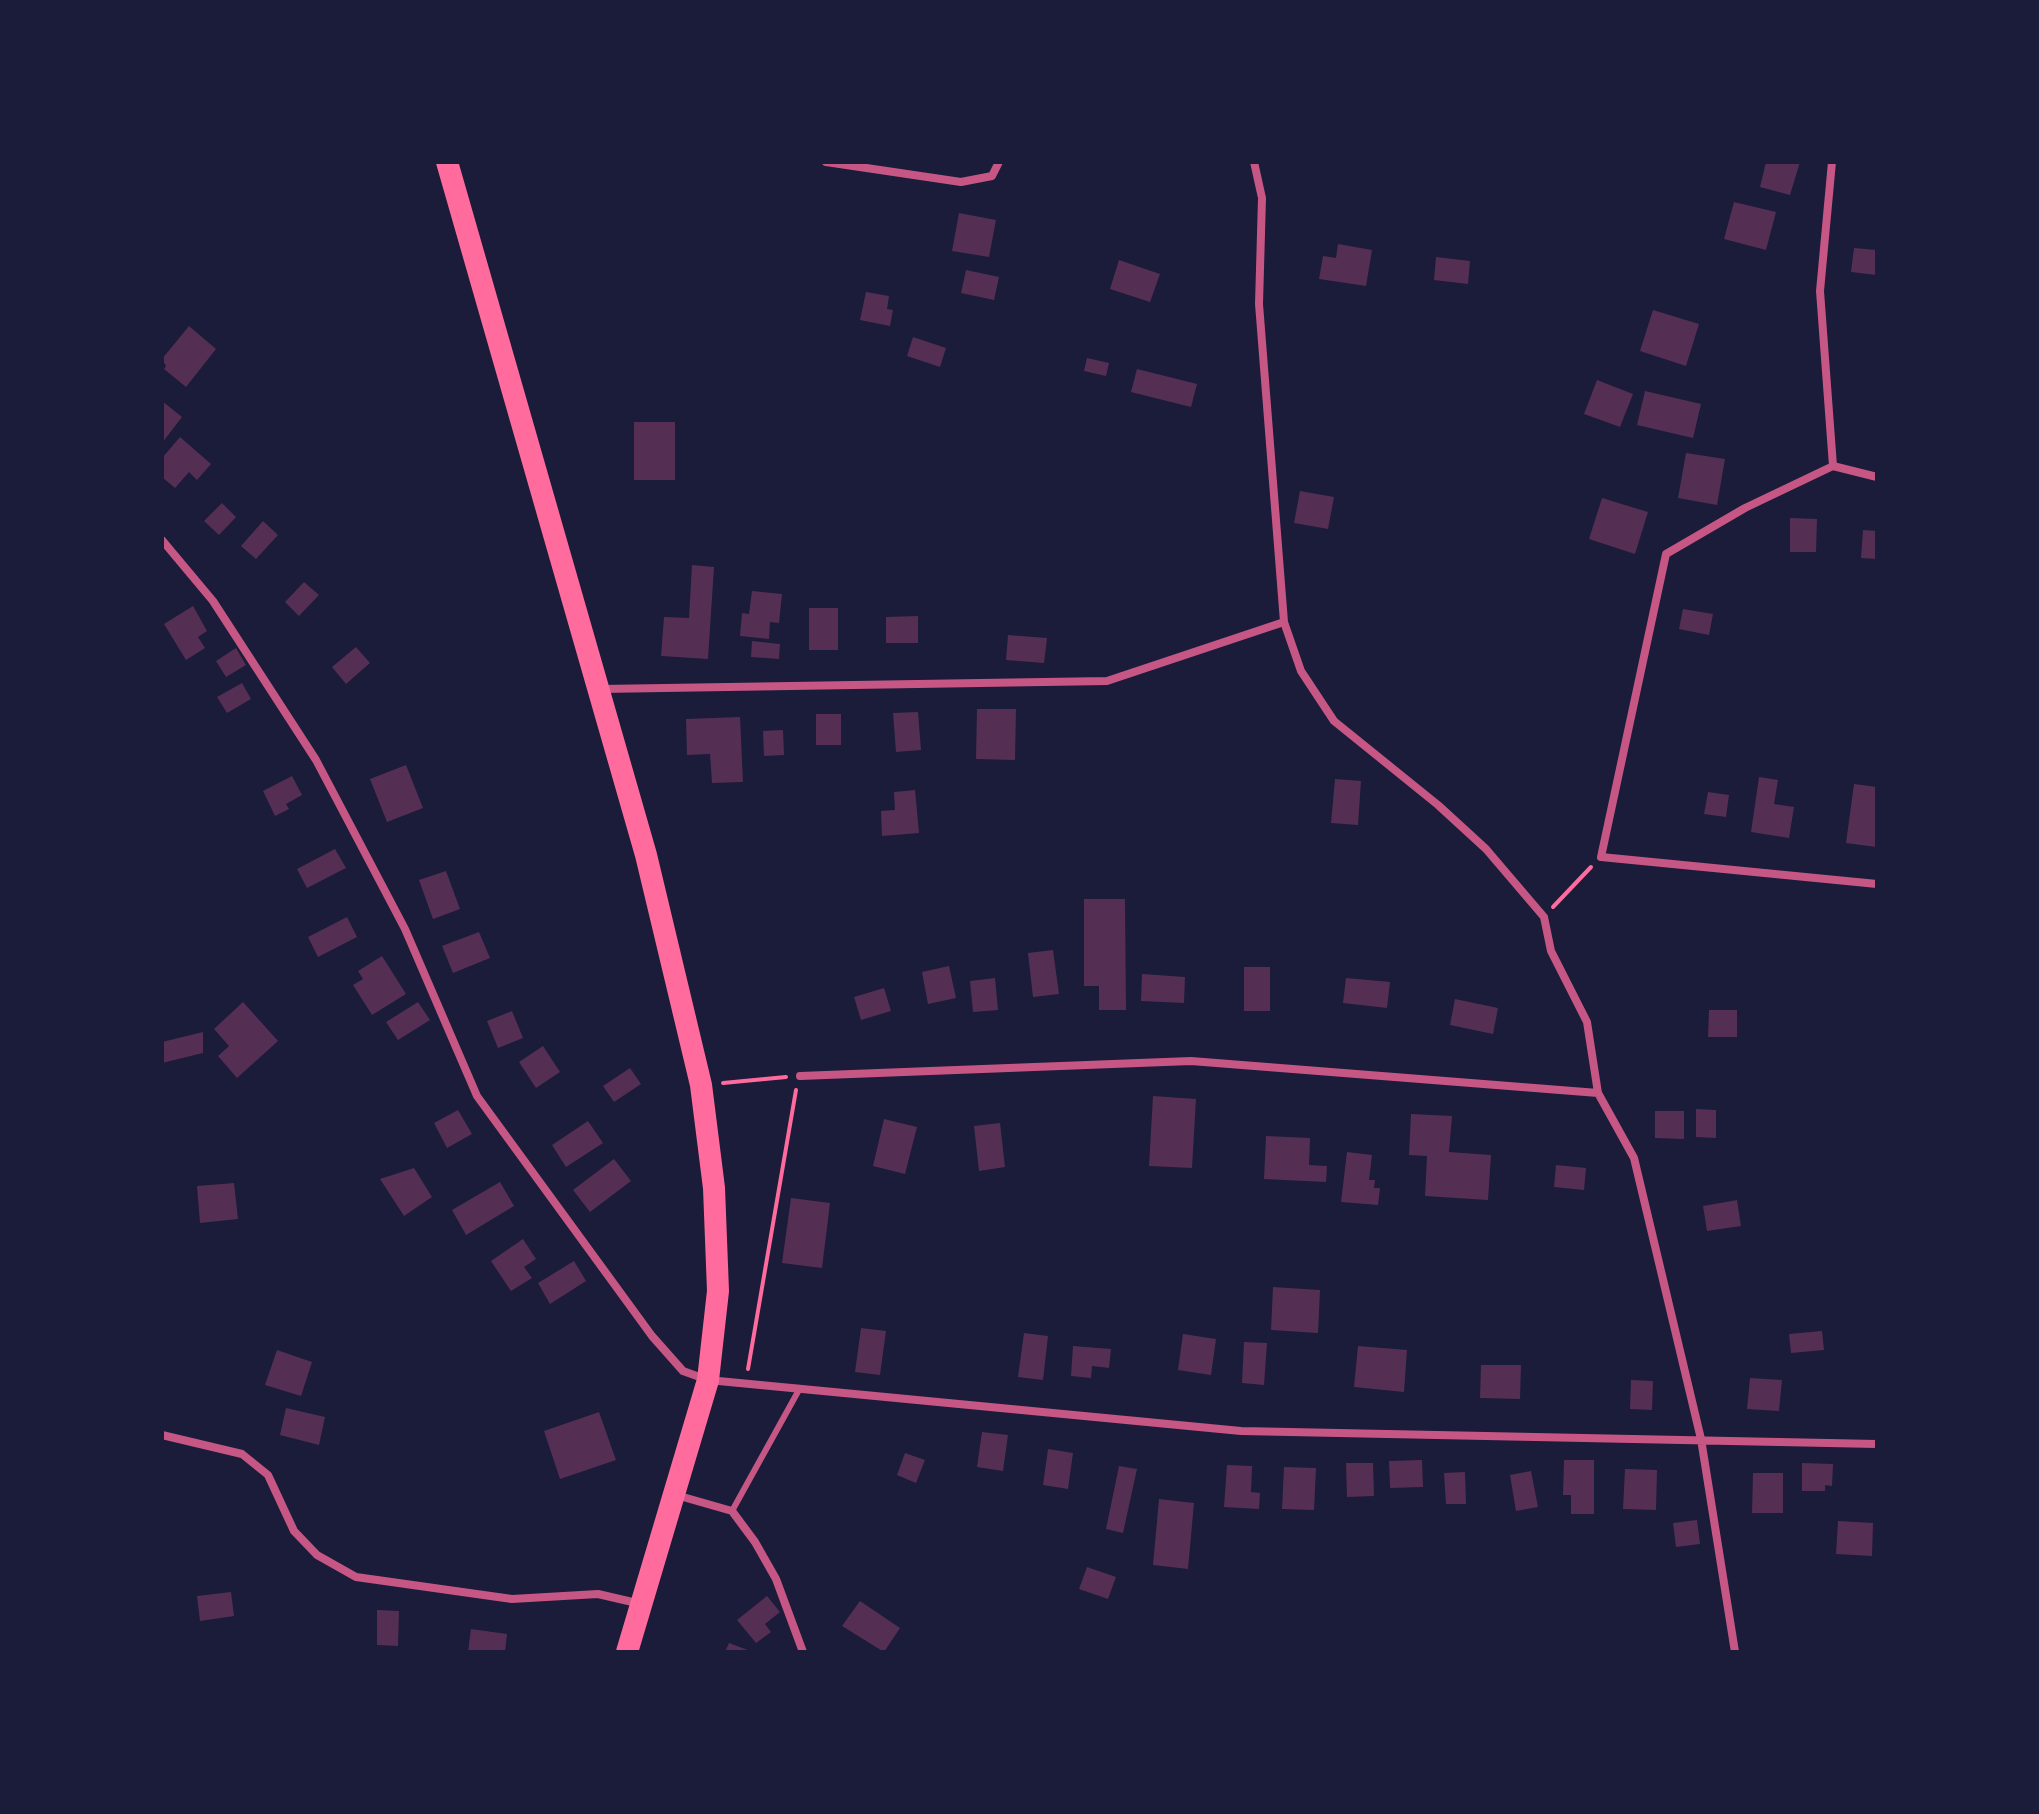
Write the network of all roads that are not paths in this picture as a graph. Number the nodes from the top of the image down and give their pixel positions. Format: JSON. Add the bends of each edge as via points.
{"nodes":[{"id":1,"x":447,"y":162,"type":"edge"},
{"id":2,"x":826,"y":162,"type":"edge"},
{"id":3,"x":999,"y":162,"type":"edge"},
{"id":4,"x":1254,"y":162,"type":"edge"},
{"id":5,"x":1832,"y":162,"type":"edge"},
{"id":6,"x":1833,"y":466,"type":"junction"},
{"id":7,"x":1877,"y":477,"type":"edge"},
{"id":8,"x":162,"y":540,"type":"edge"},
{"id":9,"x":1284,"y":622,"type":"junction"},
{"id":10,"x":600,"y":689,"type":"junction"},
{"id":11,"x":1877,"y":884,"type":"edge"},
{"id":12,"x":800,"y":1076,"type":"road end"},
{"id":13,"x":1598,"y":1093,"type":"junction"},
{"id":14,"x":708,"y":1380,"type":"junction"},
{"id":15,"x":801,"y":1386,"type":"junction"},
{"id":16,"x":162,"y":1435,"type":"edge"},
{"id":17,"x":1701,"y":1439,"type":"junction"},
{"id":18,"x":1877,"y":1444,"type":"edge"},
{"id":19,"x":676,"y":1495,"type":"junction"},
{"id":20,"x":732,"y":1511,"type":"junction"},
{"id":21,"x":641,"y":1604,"type":"junction"},
{"id":22,"x":627,"y":1652,"type":"edge"},
{"id":23,"x":803,"y":1652,"type":"edge"},
{"id":24,"x":1735,"y":1652,"type":"edge"}],
"edges":[{"from":1,"to":10,"type":"highway"},
{"from":2,"to":3,"type":"street","via":[[961,182],[992,176]]},
{"from":4,"to":9,"type":"street","via":[[1262,198],[1259,304]]},
{"from":5,"to":6,"type":"street","via":[[1820,291]]},
{"from":6,"to":7,"type":"street"},
{"from":6,"to":11,"type":"street","via":[[1666,554],[1601,857]]},
{"from":8,"to":14,"type":"street","via":[[213,601],[316,760],[405,929],[477,1096],[652,1336],[683,1371]]},
{"from":9,"to":10,"type":"street","via":[[1107,681]]},
{"from":9,"to":13,"type":"street","via":[[1301,671],[1334,721],[1467,832],[1544,917],[1551,951],[1587,1022]]},
{"from":10,"to":14,"type":"highway","via":[[701,1085],[714,1188],[718,1291]]},
{"from":12,"to":13,"type":"street","via":[[1191,1061]]},
{"from":13,"to":17,"type":"street","via":[[1634,1158]]},
{"from":14,"to":15,"type":"street"},
{"from":14,"to":19,"type":"highway"},
{"from":15,"to":17,"type":"street","via":[[1241,1431]]},
{"from":15,"to":20,"type":"lane"},
{"from":16,"to":21,"type":"street","via":[[242,1454],[268,1475],[294,1531],[317,1555],[356,1577],[512,1599],[598,1594]]},
{"from":17,"to":18,"type":"street"},
{"from":17,"to":24,"type":"street"},
{"from":19,"to":20,"type":"street"},
{"from":19,"to":21,"type":"highway"},
{"from":20,"to":23,"type":"street","via":[[776,1579]]},
{"from":21,"to":22,"type":"highway"}]}
